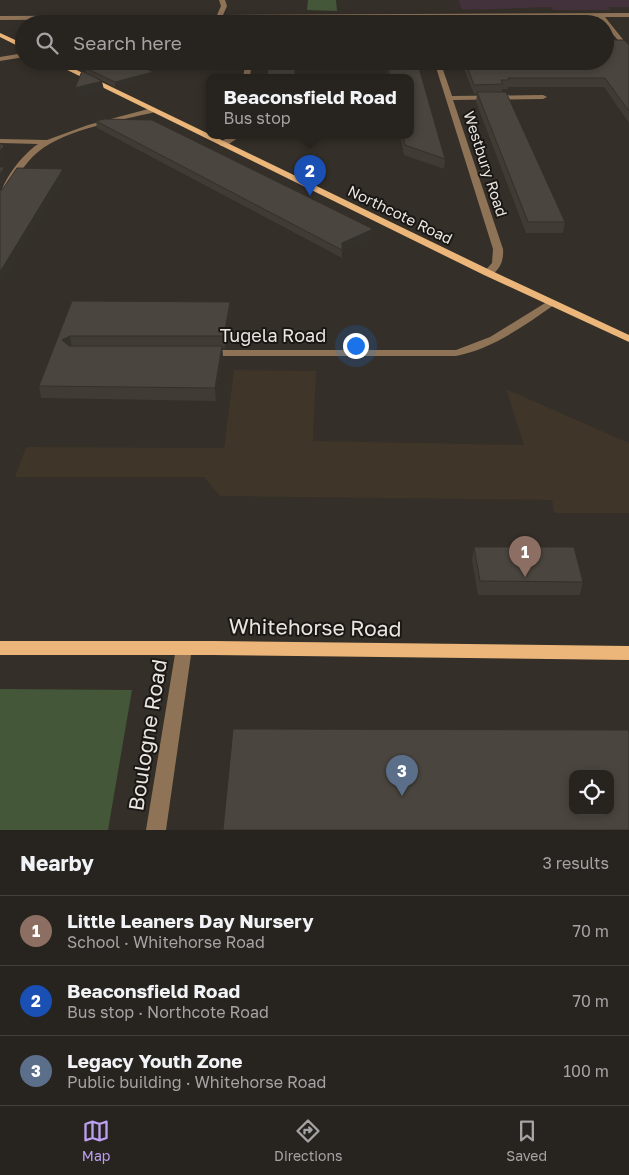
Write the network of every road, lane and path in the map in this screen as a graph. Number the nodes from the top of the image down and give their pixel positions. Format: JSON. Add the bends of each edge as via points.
{"nodes":[{"id":1,"x":222,"y":0,"type":"edge"},
{"id":2,"x":220,"y":15,"type":"edge"},
{"id":3,"x":600,"y":15,"type":"edge"},
{"id":4,"x":629,"y":15,"type":"edge"},
{"id":5,"x":0,"y":18,"type":"edge"},
{"id":6,"x":15,"y":18,"type":"edge"},
{"id":7,"x":614,"y":32,"type":"edge"},
{"id":8,"x":0,"y":35,"type":"edge"},
{"id":9,"x":15,"y":42,"type":"edge"},
{"id":10,"x":629,"y":51,"type":"edge"},
{"id":11,"x":15,"y":56,"type":"edge"},
{"id":12,"x":0,"y":59,"type":"edge"},
{"id":13,"x":70,"y":70,"type":"edge"},
{"id":14,"x":440,"y":70,"type":"edge"},
{"id":15,"x":543,"y":97,"type":"dead end"},
{"id":16,"x":448,"y":98,"type":"junction"},
{"id":17,"x":152,"y":110,"type":"junction"},
{"id":18,"x":206,"y":136,"type":"edge"},
{"id":19,"x":213,"y":139,"type":"edge"},
{"id":20,"x":231,"y":139,"type":"edge"},
{"id":21,"x":0,"y":141,"type":"edge"},
{"id":22,"x":48,"y":142,"type":"junction"},
{"id":23,"x":223,"y":144,"type":"junction"},
{"id":24,"x":0,"y":197,"type":"edge"},
{"id":25,"x":488,"y":273,"type":"junction"},
{"id":26,"x":550,"y":303,"type":"junction"},
{"id":27,"x":629,"y":339,"type":"edge"},
{"id":28,"x":199,"y":353,"type":"edge"},
{"id":29,"x":0,"y":648,"type":"edge"},
{"id":30,"x":184,"y":648,"type":"junction"},
{"id":31,"x":629,"y":654,"type":"edge"},
{"id":32,"x":156,"y":830,"type":"edge"}],
"edges":[{"from":1,"to":2,"type":"street","via":[[224,6]]},
{"from":3,"to":4,"type":"street"},
{"from":5,"to":6,"type":"street"},
{"from":7,"to":10,"type":"street"},
{"from":8,"to":9,"type":"main road"},
{"from":11,"to":12,"type":"street"},
{"from":13,"to":17,"type":"main road","name":"Northcote Road"},
{"from":14,"to":16,"type":"street","name":"Westbury Road"},
{"from":15,"to":16,"type":"street"},
{"from":16,"to":25,"type":"street","name":"Westbury Road","via":[[498,249],[499,260]]},
{"from":17,"to":18,"type":"main road","name":"Northcote Road"},
{"from":17,"to":22,"type":"street"},
{"from":19,"to":23,"type":"main road","name":"Northcote Road"},
{"from":20,"to":23,"type":"street"},
{"from":21,"to":22,"type":"street"},
{"from":22,"to":24,"type":"street","via":[[33,152]]},
{"from":23,"to":25,"type":"main road","name":"Northcote Road"},
{"from":25,"to":26,"type":"main road","name":"Northcote Road"},
{"from":26,"to":27,"type":"main road","name":"Northcote Road"},
{"from":26,"to":28,"type":"street","name":"Tugela Road","via":[[492,342],[456,353]]},
{"from":29,"to":30,"type":"main road","name":"Whitehorse Road"},
{"from":30,"to":31,"type":"main road","name":"Whitehorse Road"},
{"from":30,"to":32,"type":"street","name":"Boulogne Road"}]}
